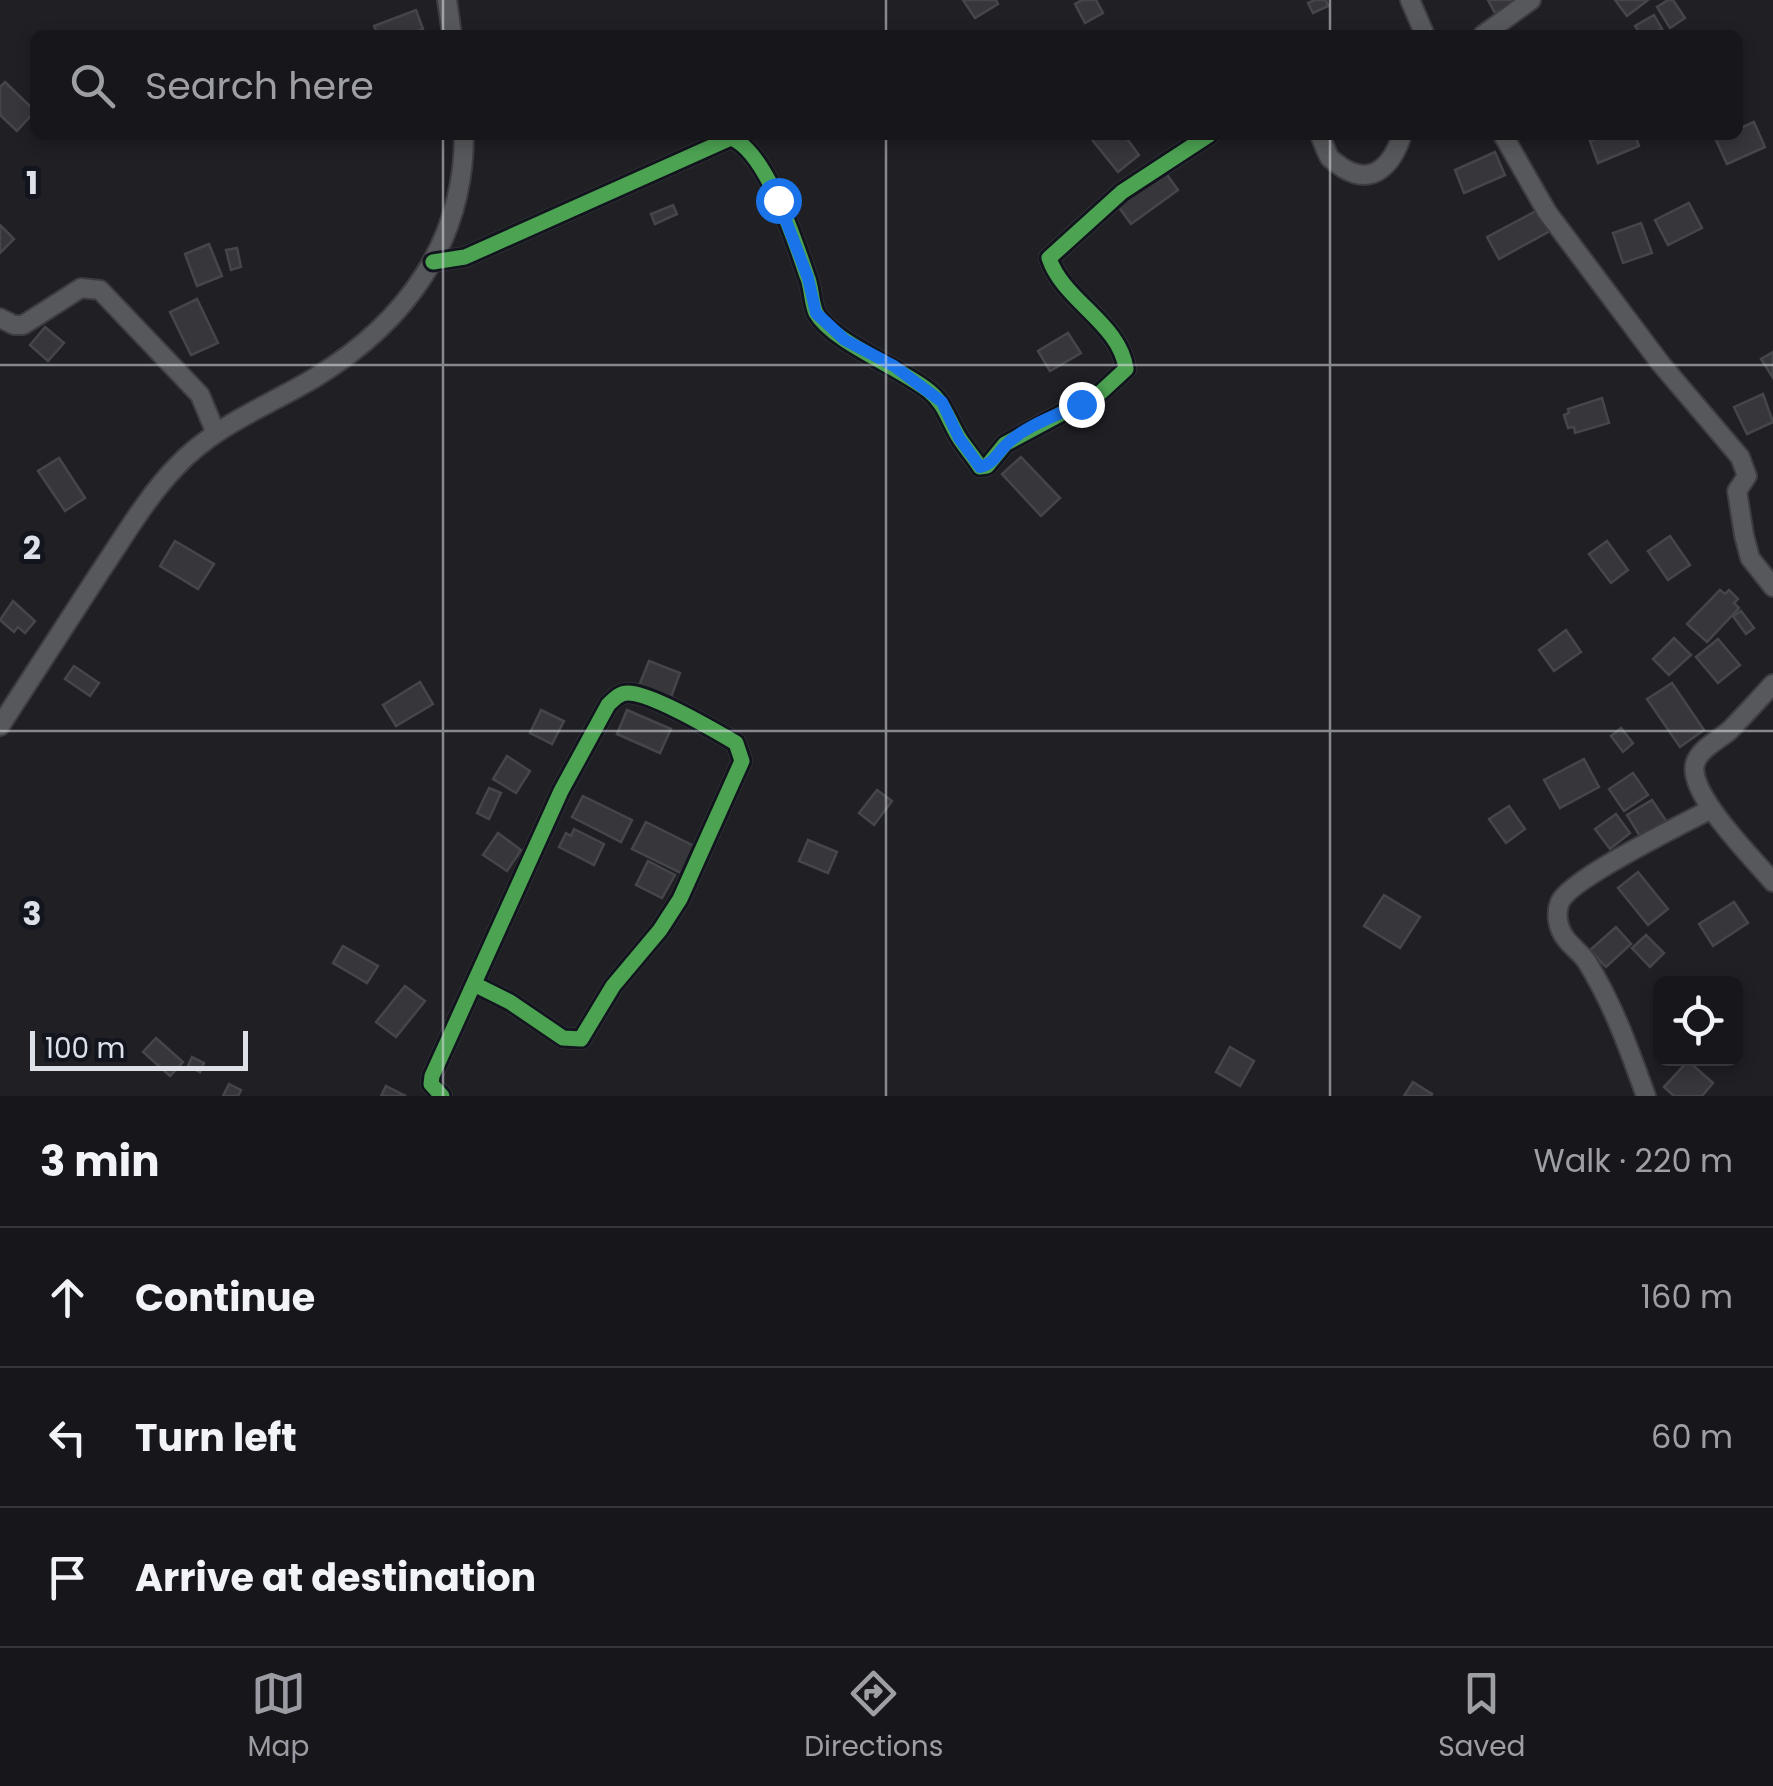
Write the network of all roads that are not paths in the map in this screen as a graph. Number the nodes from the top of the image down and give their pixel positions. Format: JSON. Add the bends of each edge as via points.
{"nodes":[{"id":1,"x":447,"y":0,"type":"edge"},
{"id":2,"x":1410,"y":0,"type":"edge"},
{"id":3,"x":1531,"y":0,"type":"edge"},
{"id":4,"x":451,"y":30,"type":"edge"},
{"id":5,"x":1423,"y":30,"type":"edge"},
{"id":6,"x":1490,"y":30,"type":"edge"},
{"id":7,"x":463,"y":140,"type":"edge"},
{"id":8,"x":727,"y":140,"type":"edge"},
{"id":9,"x":736,"y":140,"type":"edge"},
{"id":10,"x":1202,"y":140,"type":"edge"},
{"id":11,"x":1322,"y":140,"type":"edge"},
{"id":12,"x":1400,"y":140,"type":"edge"},
{"id":13,"x":1506,"y":140,"type":"edge"},
{"id":14,"x":433,"y":262,"type":"junction"},
{"id":15,"x":0,"y":318,"type":"edge"},
{"id":16,"x":215,"y":431,"type":"junction"},
{"id":17,"x":1773,"y":587,"type":"edge"},
{"id":18,"x":1773,"y":684,"type":"edge"},
{"id":19,"x":0,"y":726,"type":"edge"},
{"id":20,"x":1711,"y":809,"type":"junction"},
{"id":21,"x":1773,"y":882,"type":"edge"},
{"id":22,"x":476,"y":985,"type":"junction"},
{"id":23,"x":442,"y":1096,"type":"edge"},
{"id":24,"x":1646,"y":1096,"type":"edge"}],
"edges":[{"from":1,"to":4,"type":"street"},
{"from":2,"to":5,"type":"street"},
{"from":3,"to":6,"type":"street"},
{"from":7,"to":14,"type":"street","via":[[456,210]]},
{"from":8,"to":14,"type":"street","via":[[465,257]]},
{"from":9,"to":10,"type":"street","via":[[778,200],[816,313],[845,340],[942,402],[980,467],[1022,433],[1100,394],[1123,374],[1125,358],[1060,281],[1049,258],[1122,192]]},
{"from":11,"to":12,"type":"street","via":[[1331,160],[1365,177],[1382,170]]},
{"from":13,"to":17,"type":"street","via":[[1548,212],[1740,458],[1747,476],[1738,490],[1740,513],[1750,558]]},
{"from":14,"to":16,"type":"street","via":[[363,345]]},
{"from":15,"to":16,"type":"street","via":[[23,324],[81,288],[100,290],[200,395]]},
{"from":16,"to":19,"type":"street","via":[[141,510]]},
{"from":18,"to":20,"type":"street","via":[[1697,758],[1694,778]]},
{"from":20,"to":21,"type":"street"},
{"from":20,"to":24,"type":"street","via":[[1560,900],[1557,921],[1619,1020]]},
{"from":22,"to":22,"type":"street","via":[[561,791],[608,704],[629,692],[736,743],[742,761],[680,900],[581,1039],[562,1038]]},
{"from":22,"to":23,"type":"street","via":[[432,1076]]}]}
